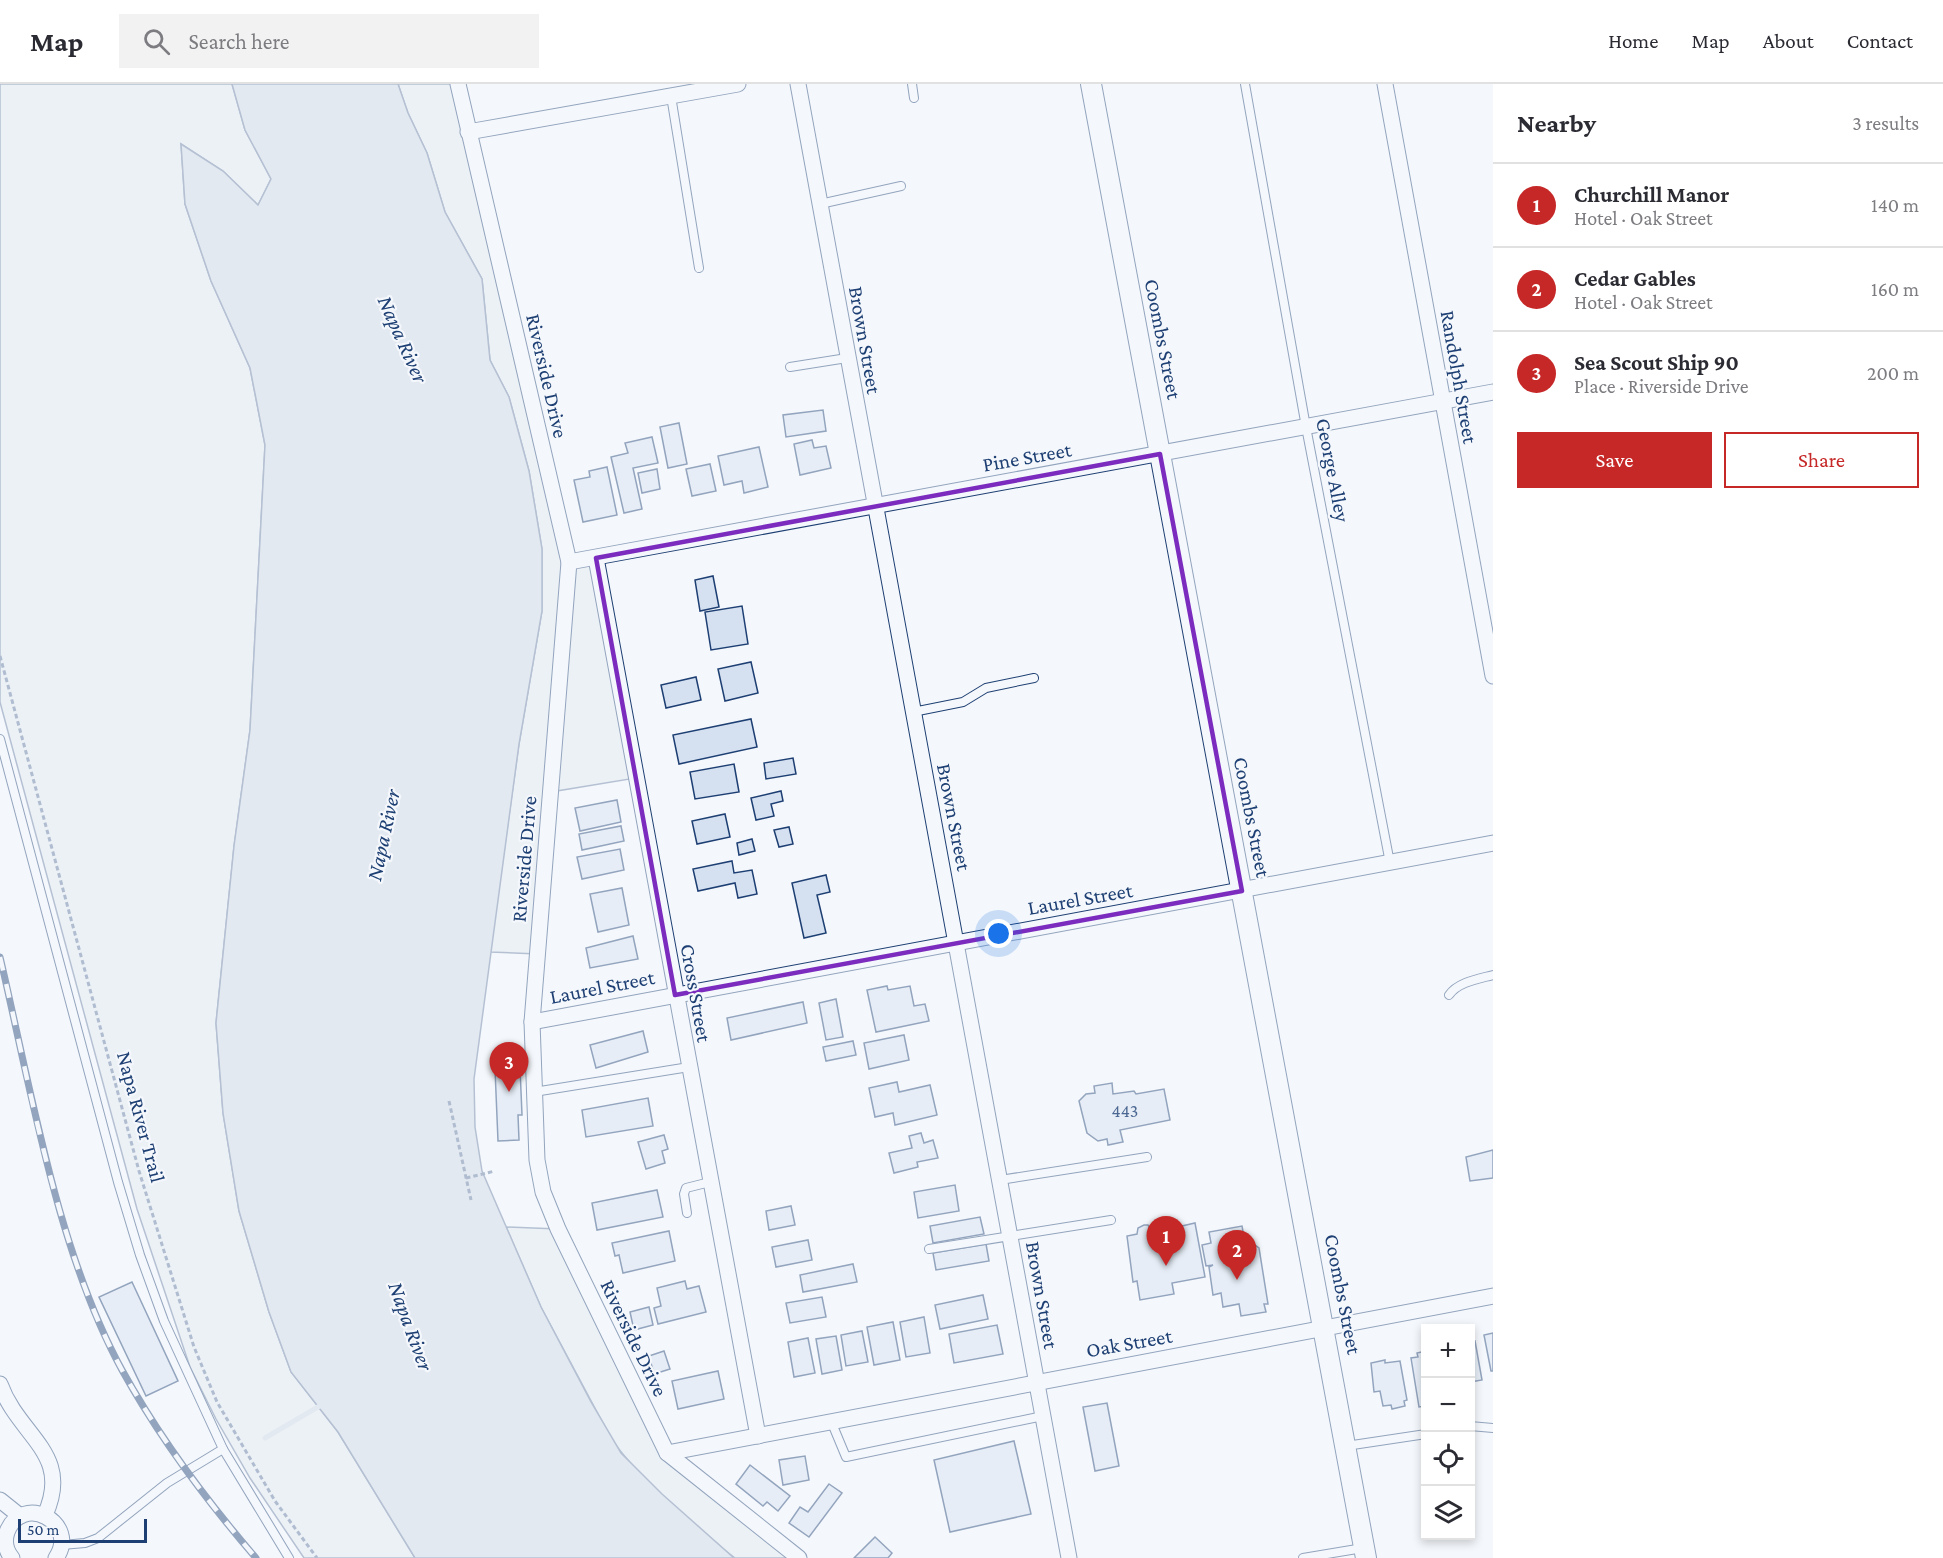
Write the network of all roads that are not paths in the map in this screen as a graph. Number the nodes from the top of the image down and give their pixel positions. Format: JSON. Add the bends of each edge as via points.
{"nodes":[{"id":1,"x":458,"y":84,"type":"edge"},
{"id":2,"x":738,"y":84,"type":"edge"},
{"id":3,"x":798,"y":84,"type":"edge"},
{"id":4,"x":912,"y":84,"type":"edge"},
{"id":5,"x":1091,"y":84,"type":"edge"},
{"id":6,"x":1245,"y":84,"type":"edge"},
{"id":7,"x":1385,"y":84,"type":"edge"},
{"id":8,"x":671,"y":96,"type":"junction"},
{"id":9,"x":914,"y":98,"type":"dead end"},
{"id":10,"x":468,"y":132,"type":"junction"},
{"id":11,"x":901,"y":186,"type":"dead end"},
{"id":12,"x":820,"y":204,"type":"junction"},
{"id":13,"x":699,"y":268,"type":"dead end"},
{"id":14,"x":847,"y":358,"type":"junction"},
{"id":15,"x":790,"y":367,"type":"dead end"},
{"id":16,"x":1493,"y":392,"type":"edge"},
{"id":17,"x":1442,"y":401,"type":"junction"},
{"id":18,"x":1306,"y":427,"type":"junction"},
{"id":19,"x":1160,"y":454,"type":"junction"},
{"id":20,"x":874,"y":506,"type":"junction"},
{"id":21,"x":596,"y":558,"type":"junction"},
{"id":22,"x":569,"y":562,"type":"junction"},
{"id":23,"x":1493,"y":676,"type":"edge"},
{"id":24,"x":1034,"y":678,"type":"dead end"},
{"id":25,"x":913,"y":712,"type":"junction"},
{"id":26,"x":0,"y":739,"type":"edge"},
{"id":27,"x":1493,"y":843,"type":"edge"},
{"id":28,"x":1390,"y":863,"type":"junction"},
{"id":29,"x":1242,"y":891,"type":"junction"},
{"id":30,"x":956,"y":943,"type":"junction"},
{"id":31,"x":1493,"y":975,"type":"edge"},
{"id":32,"x":675,"y":995,"type":"junction"},
{"id":33,"x":1449,"y":995,"type":"dead end"},
{"id":34,"x":532,"y":1022,"type":"junction"},
{"id":35,"x":689,"y":1067,"type":"junction"},
{"id":36,"x":534,"y":1092,"type":"junction"},
{"id":37,"x":1147,"y":1157,"type":"dead end"},
{"id":38,"x":1000,"y":1180,"type":"junction"},
{"id":39,"x":710,"y":1182,"type":"junction"},
{"id":40,"x":687,"y":1213,"type":"dead end"},
{"id":41,"x":1111,"y":1220,"type":"dead end"},
{"id":42,"x":1010,"y":1236,"type":"junction"},
{"id":43,"x":929,"y":1249,"type":"dead end"},
{"id":44,"x":1493,"y":1296,"type":"edge"},
{"id":45,"x":1325,"y":1328,"type":"junction"},
{"id":46,"x":1037,"y":1382,"type":"junction"},
{"id":47,"x":0,"y":1384,"type":"edge"},
{"id":48,"x":1043,"y":1416,"type":"junction"},
{"id":49,"x":831,"y":1421,"type":"junction"},
{"id":50,"x":1475,"y":1426,"type":"edge"},
{"id":51,"x":1493,"y":1428,"type":"edge"},
{"id":52,"x":1421,"y":1435,"type":"edge"},
{"id":53,"x":758,"y":1436,"type":"junction"},
{"id":54,"x":1346,"y":1446,"type":"junction"},
{"id":55,"x":223,"y":1449,"type":"junction"},
{"id":56,"x":666,"y":1454,"type":"junction"},
{"id":57,"x":0,"y":1500,"type":"edge"},
{"id":58,"x":45,"y":1515,"type":"junction"},
{"id":59,"x":20,"y":1516,"type":"junction"},
{"id":60,"x":3,"y":1532,"type":"edge"},
{"id":61,"x":59,"y":1552,"type":"edge"},
{"id":62,"x":1365,"y":1553,"type":"edge"},
{"id":63,"x":9,"y":1557,"type":"edge"},
{"id":64,"x":289,"y":1558,"type":"edge"},
{"id":65,"x":799,"y":1558,"type":"edge"},
{"id":66,"x":1070,"y":1558,"type":"edge"},
{"id":67,"x":1303,"y":1558,"type":"edge"}],
"edges":[{"from":1,"to":10,"type":"street","name":"Riverside Drive"},
{"from":2,"to":8,"type":"street"},
{"from":3,"to":12,"type":"street","name":"Brown Street"},
{"from":4,"to":9,"type":"lane"},
{"from":5,"to":19,"type":"street","name":"Coombs Street"},
{"from":6,"to":18,"type":"lane","name":"George Alley"},
{"from":7,"to":17,"type":"street","name":"Randolph Street"},
{"from":8,"to":10,"type":"street"},
{"from":8,"to":13,"type":"lane"},
{"from":10,"to":22,"type":"street","name":"Riverside Drive"},
{"from":11,"to":12,"type":"lane"},
{"from":12,"to":14,"type":"street","name":"Brown Street"},
{"from":14,"to":15,"type":"lane"},
{"from":14,"to":20,"type":"street","name":"Brown Street"},
{"from":16,"to":17,"type":"street","name":"Pine Street"},
{"from":17,"to":18,"type":"street","name":"Pine Street"},
{"from":17,"to":23,"type":"street","name":"Randolph Street"},
{"from":18,"to":19,"type":"street","name":"Pine Street"},
{"from":18,"to":28,"type":"lane","name":"George Alley"},
{"from":19,"to":20,"type":"street","name":"Pine Street"},
{"from":19,"to":29,"type":"street","name":"Coombs Street"},
{"from":20,"to":21,"type":"street","name":"Pine Street"},
{"from":20,"to":25,"type":"street","name":"Brown Street"},
{"from":21,"to":22,"type":"street","name":"Pine Street"},
{"from":21,"to":32,"type":"street","name":"Cross Street"},
{"from":22,"to":34,"type":"street","name":"Riverside Drive"},
{"from":24,"to":25,"type":"lane","via":[[986,688],[963,702]]},
{"from":25,"to":30,"type":"street","name":"Brown Street"},
{"from":26,"to":55,"type":"lane","via":[[140,1255],[174,1343]]},
{"from":27,"to":28,"type":"street","name":"Laurel Street"},
{"from":28,"to":29,"type":"street","name":"Laurel Street"},
{"from":29,"to":30,"type":"street","name":"Laurel Street"},
{"from":29,"to":45,"type":"street","name":"Coombs Street"},
{"from":30,"to":32,"type":"street","name":"Laurel Street"},
{"from":30,"to":38,"type":"street","name":"Brown Street"},
{"from":31,"to":33,"type":"lane","via":[[1462,984]]},
{"from":32,"to":34,"type":"street","name":"Laurel Street"},
{"from":32,"to":35,"type":"street","name":"Cross Street"},
{"from":34,"to":36,"type":"street","name":"Riverside Drive"},
{"from":35,"to":36,"type":"lane"},
{"from":35,"to":39,"type":"street","name":"Cross Street"},
{"from":36,"to":56,"type":"street","name":"Riverside Drive","via":[[537,1160],[543,1192]]},
{"from":37,"to":38,"type":"lane"},
{"from":38,"to":42,"type":"street","name":"Brown Street"},
{"from":39,"to":40,"type":"lane","via":[[686,1188]]},
{"from":39,"to":53,"type":"street","name":"Cross Street"},
{"from":41,"to":42,"type":"lane"},
{"from":42,"to":43,"type":"lane"},
{"from":42,"to":46,"type":"street","name":"Brown Street"},
{"from":44,"to":45,"type":"street","name":"Oak Street"},
{"from":45,"to":46,"type":"street","name":"Oak Street"},
{"from":45,"to":54,"type":"street","name":"Coombs Street"},
{"from":46,"to":48,"type":"street","name":"Brown Street"},
{"from":46,"to":49,"type":"street","name":"Oak Street"},
{"from":47,"to":58,"type":"street","via":[[18,1420],[49,1460],[54,1490]]},
{"from":48,"to":49,"type":"lane","via":[[846,1456]]},
{"from":48,"to":66,"type":"street","name":"Brown Street"},
{"from":49,"to":53,"type":"street","name":"Oak Street"},
{"from":50,"to":51,"type":"lane"},
{"from":52,"to":54,"type":"lane"},
{"from":53,"to":56,"type":"street","name":"Oak Street"},
{"from":54,"to":62,"type":"street","name":"Coombs Street"},
{"from":55,"to":61,"type":"lane","via":[[159,1489],[98,1538]]},
{"from":55,"to":64,"type":"lane"},
{"from":56,"to":65,"type":"street","name":"Riverside Drive"},
{"from":57,"to":59,"type":"street"},
{"from":58,"to":59,"type":"street","via":[[32,1512]]},
{"from":58,"to":61,"type":"street","via":[[59,1527]]},
{"from":59,"to":60,"type":"street"},
{"from":60,"to":63,"type":"street"},
{"from":62,"to":67,"type":"lane"}]}
